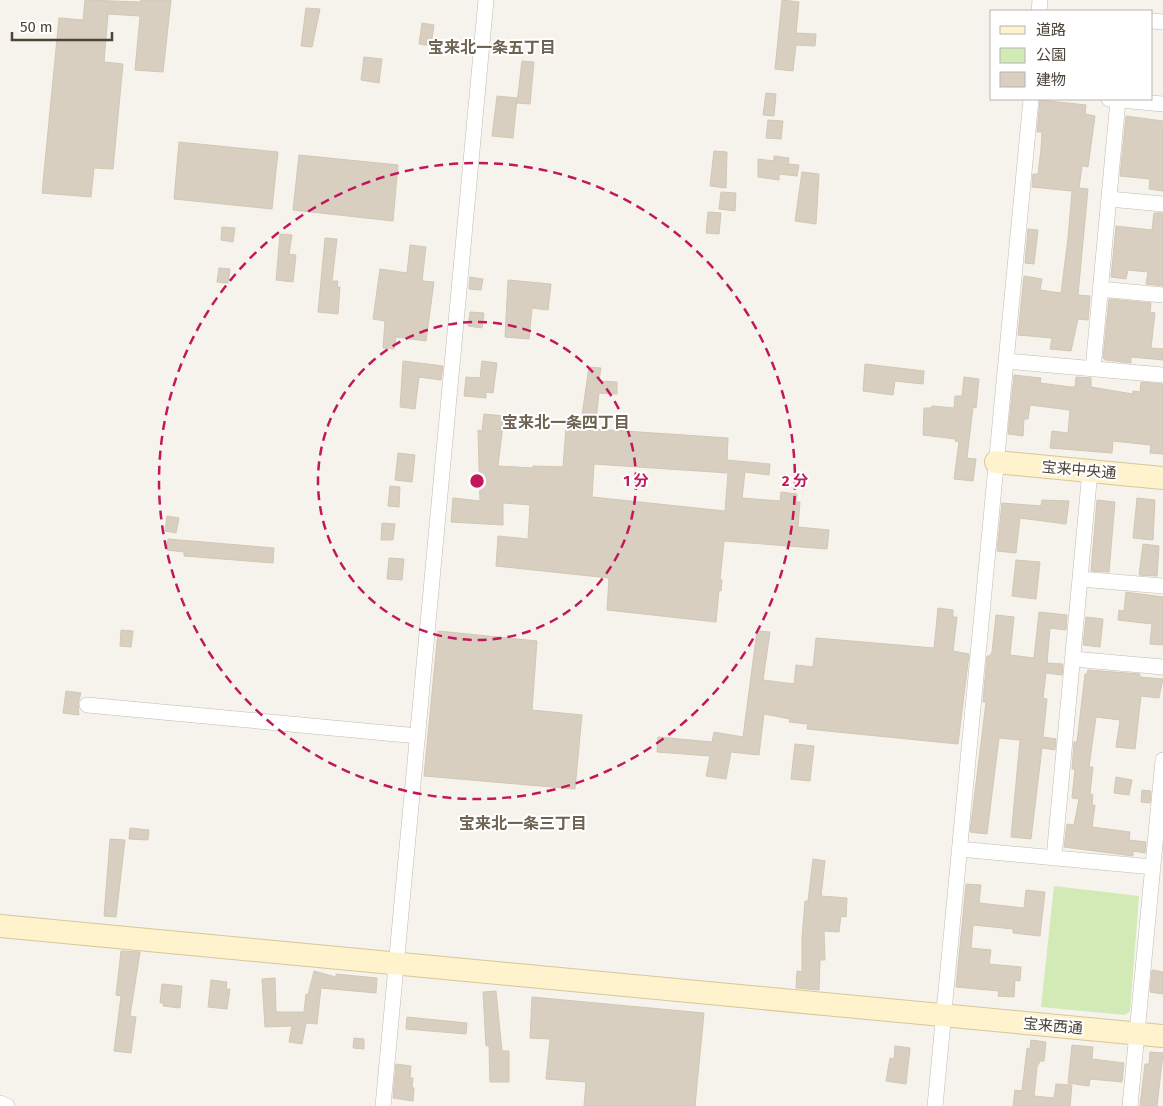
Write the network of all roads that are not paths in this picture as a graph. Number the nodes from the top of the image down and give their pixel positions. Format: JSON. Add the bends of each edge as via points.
{"nodes":[{"id":1,"x":486,"y":0,"type":"edge"},
{"id":2,"x":1031,"y":100,"type":"edge"},
{"id":3,"x":1112,"y":100,"type":"edge"},
{"id":4,"x":1122,"y":100,"type":"edge"},
{"id":5,"x":1163,"y":104,"type":"edge"},
{"id":6,"x":1109,"y":199,"type":"junction"},
{"id":7,"x":1163,"y":204,"type":"edge"},
{"id":8,"x":1100,"y":289,"type":"junction"},
{"id":9,"x":1163,"y":295,"type":"edge"},
{"id":10,"x":1006,"y":361,"type":"junction"},
{"id":11,"x":1093,"y":369,"type":"junction"},
{"id":12,"x":1163,"y":375,"type":"edge"},
{"id":13,"x":996,"y":462,"type":"junction"},
{"id":14,"x":1090,"y":471,"type":"junction"},
{"id":15,"x":1163,"y":478,"type":"edge"},
{"id":16,"x":1080,"y":579,"type":"junction"},
{"id":17,"x":1163,"y":586,"type":"edge"},
{"id":18,"x":1073,"y":659,"type":"junction"},
{"id":19,"x":1163,"y":667,"type":"edge"},
{"id":20,"x":87,"y":705,"type":"dead end"},
{"id":21,"x":418,"y":736,"type":"junction"},
{"id":22,"x":1163,"y":760,"type":"edge"},
{"id":23,"x":1159,"y":834,"type":"edge"},
{"id":24,"x":959,"y":849,"type":"junction"},
{"id":25,"x":1054,"y":858,"type":"junction"},
{"id":26,"x":1153,"y":867,"type":"junction"},
{"id":27,"x":0,"y":926,"type":"edge"},
{"id":28,"x":396,"y":964,"type":"junction"},
{"id":29,"x":944,"y":1016,"type":"junction"},
{"id":30,"x":1137,"y":1034,"type":"junction"},
{"id":31,"x":1163,"y":1036,"type":"edge"},
{"id":32,"x":0,"y":1103,"type":"edge"},
{"id":33,"x":7,"y":1106,"type":"edge"},
{"id":34,"x":383,"y":1106,"type":"edge"},
{"id":35,"x":935,"y":1106,"type":"edge"},
{"id":36,"x":1130,"y":1106,"type":"edge"}],
"edges":[{"from":1,"to":21,"type":"street"},
{"from":2,"to":10,"type":"street"},
{"from":3,"to":6,"type":"street"},
{"from":4,"to":5,"type":"street"},
{"from":6,"to":7,"type":"street"},
{"from":6,"to":8,"type":"street"},
{"from":8,"to":9,"type":"street"},
{"from":8,"to":11,"type":"street"},
{"from":10,"to":11,"type":"street"},
{"from":10,"to":13,"type":"street"},
{"from":11,"to":12,"type":"street"},
{"from":13,"to":14,"type":"street","name":"宝来中央通"},
{"from":13,"to":24,"type":"street"},
{"from":14,"to":15,"type":"street","name":"宝来中央通"},
{"from":14,"to":16,"type":"street"},
{"from":16,"to":17,"type":"street"},
{"from":16,"to":18,"type":"street"},
{"from":18,"to":19,"type":"street"},
{"from":18,"to":25,"type":"street"},
{"from":20,"to":21,"type":"street"},
{"from":21,"to":28,"type":"street"},
{"from":22,"to":23,"type":"street"},
{"from":23,"to":26,"type":"street"},
{"from":24,"to":25,"type":"street"},
{"from":24,"to":29,"type":"street"},
{"from":25,"to":26,"type":"street"},
{"from":26,"to":30,"type":"street"},
{"from":27,"to":28,"type":"street","name":"宝来西通"},
{"from":28,"to":29,"type":"street","name":"宝来西通"},
{"from":28,"to":34,"type":"street"},
{"from":29,"to":30,"type":"street","name":"宝来西通"},
{"from":29,"to":35,"type":"street"},
{"from":30,"to":31,"type":"street","name":"宝来西通"},
{"from":30,"to":36,"type":"street"},
{"from":32,"to":33,"type":"street"}]}
